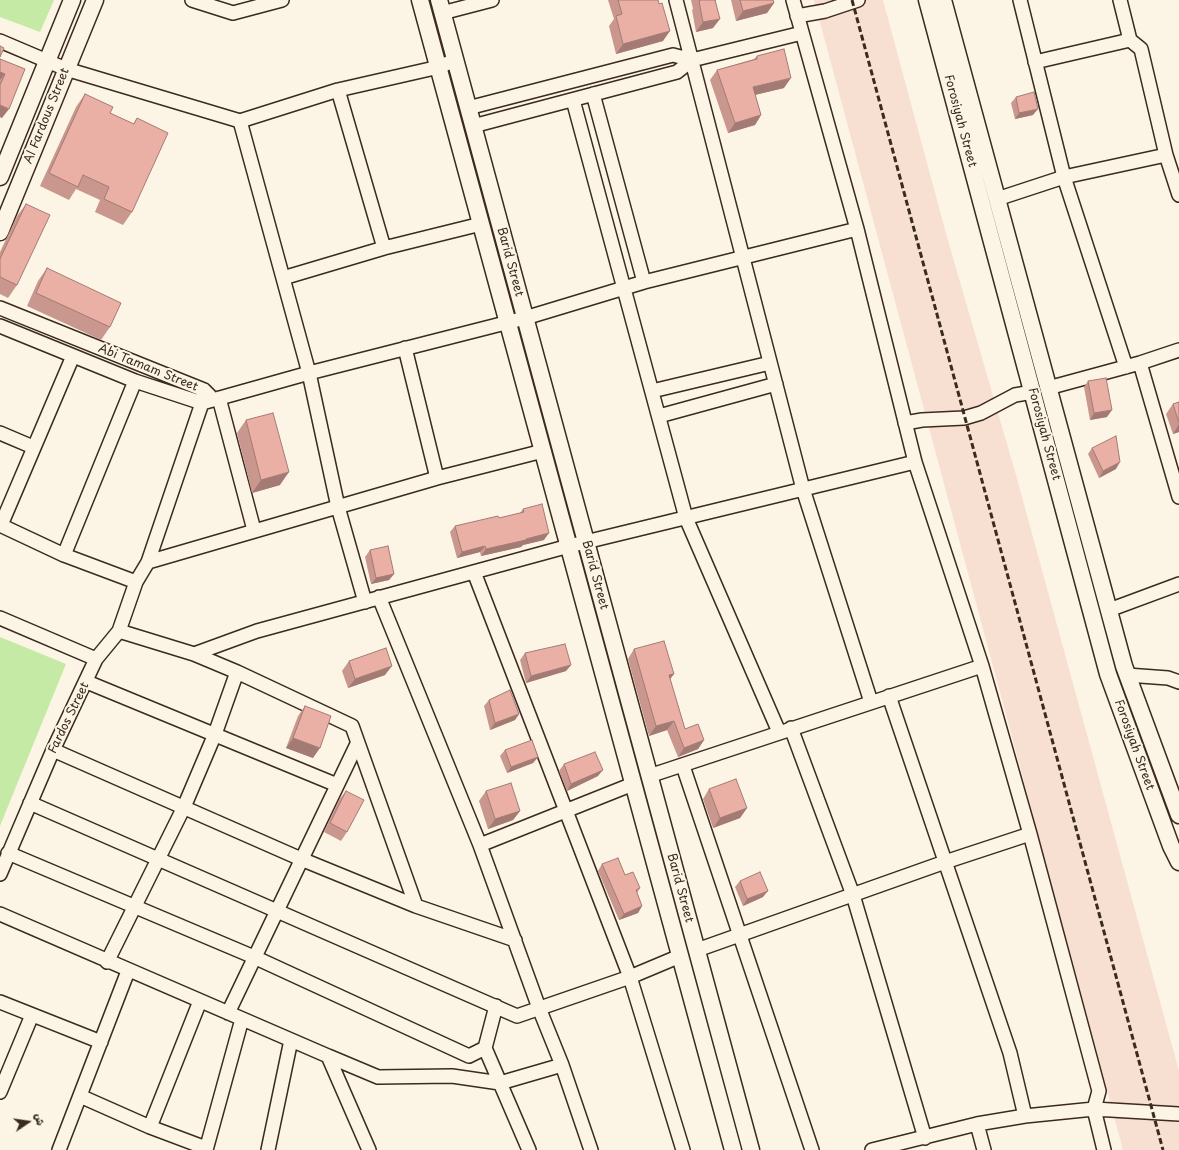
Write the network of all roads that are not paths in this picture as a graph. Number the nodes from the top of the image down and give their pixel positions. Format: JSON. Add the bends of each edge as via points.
{"nodes":[{"id":1,"x":72,"y":0,"type":"edge"},
{"id":2,"x":95,"y":0,"type":"edge"},
{"id":3,"x":192,"y":0,"type":"edge"},
{"id":4,"x":282,"y":0,"type":"edge"},
{"id":5,"x":420,"y":0,"type":"edge"},
{"id":6,"x":492,"y":0,"type":"edge"},
{"id":7,"x":676,"y":0,"type":"edge"},
{"id":8,"x":793,"y":0,"type":"edge"},
{"id":9,"x":858,"y":0,"type":"edge"},
{"id":10,"x":927,"y":0,"type":"edge"},
{"id":11,"x":943,"y":0,"type":"edge"},
{"id":12,"x":1020,"y":0,"type":"edge"},
{"id":13,"x":1120,"y":0,"type":"edge"},
{"id":14,"x":440,"y":7,"type":"edge"},
{"id":15,"x":797,"y":16,"type":"junction"},
{"id":16,"x":802,"y":33,"type":"junction"},
{"id":17,"x":1130,"y":40,"type":"junction"},
{"id":18,"x":0,"y":41,"type":"edge"},
{"id":19,"x":47,"y":60,"type":"junction"},
{"id":20,"x":455,"y":60,"type":"junction"},
{"id":21,"x":692,"y":60,"type":"junction"},
{"id":22,"x":1035,"y":62,"type":"junction"},
{"id":23,"x":439,"y":67,"type":"junction"},
{"id":24,"x":66,"y":69,"type":"junction"},
{"id":25,"x":338,"y":90,"type":"junction"},
{"id":26,"x":592,"y":94,"type":"junction"},
{"id":27,"x":574,"y":100,"type":"junction"},
{"id":28,"x":468,"y":108,"type":"junction"},
{"id":29,"x":240,"y":121,"type":"junction"},
{"id":30,"x":473,"y":126,"type":"junction"},
{"id":31,"x":1166,"y":155,"type":"junction"},
{"id":32,"x":0,"y":177,"type":"edge"},
{"id":33,"x":1064,"y":177,"type":"junction"},
{"id":34,"x":1179,"y":195,"type":"edge"},
{"id":35,"x":997,"y":199,"type":"junction"},
{"id":36,"x":481,"y":224,"type":"junction"},
{"id":37,"x":857,"y":229,"type":"junction"},
{"id":38,"x":0,"y":232,"type":"edge"},
{"id":39,"x":384,"y":248,"type":"junction"},
{"id":40,"x":743,"y":258,"type":"junction"},
{"id":41,"x":284,"y":278,"type":"junction"},
{"id":42,"x":644,"y":282,"type":"junction"},
{"id":43,"x":625,"y":288,"type":"junction"},
{"id":44,"x":0,"y":308,"type":"edge"},
{"id":45,"x":525,"y":318,"type":"junction"},
{"id":46,"x":508,"y":322,"type":"junction"},
{"id":47,"x":0,"y":326,"type":"edge"},
{"id":48,"x":405,"y":348,"type":"junction"},
{"id":49,"x":1179,"y":350,"type":"edge"},
{"id":50,"x":73,"y":356,"type":"junction"},
{"id":51,"x":770,"y":363,"type":"junction"},
{"id":52,"x":1140,"y":363,"type":"junction"},
{"id":53,"x":1126,"y":367,"type":"junction"},
{"id":54,"x":309,"y":373,"type":"junction"},
{"id":55,"x":135,"y":382,"type":"junction"},
{"id":56,"x":776,"y":384,"type":"junction"},
{"id":57,"x":1048,"y":388,"type":"junction"},
{"id":58,"x":652,"y":391,"type":"junction"},
{"id":59,"x":1033,"y":392,"type":"junction"},
{"id":60,"x":210,"y":398,"type":"junction"},
{"id":61,"x":659,"y":416,"type":"junction"},
{"id":62,"x":905,"y":424,"type":"junction"},
{"id":63,"x":0,"y":433,"type":"edge"},
{"id":64,"x":33,"y":447,"type":"junction"},
{"id":65,"x":543,"y":451,"type":"junction"},
{"id":66,"x":915,"y":462,"type":"junction"},
{"id":67,"x":437,"y":478,"type":"junction"},
{"id":68,"x":803,"y":489,"type":"junction"},
{"id":69,"x":1179,"y":497,"type":"edge"},
{"id":70,"x":338,"y":507,"type":"junction"},
{"id":71,"x":686,"y":518,"type":"junction"},
{"id":72,"x":0,"y":525,"type":"edge"},
{"id":73,"x":254,"y":530,"type":"junction"},
{"id":74,"x":586,"y":543,"type":"junction"},
{"id":75,"x":569,"y":546,"type":"junction"},
{"id":76,"x":64,"y":555,"type":"junction"},
{"id":77,"x":148,"y":562,"type":"junction"},
{"id":78,"x":474,"y":572,"type":"junction"},
{"id":79,"x":136,"y":582,"type":"junction"},
{"id":80,"x":1179,"y":584,"type":"edge"},
{"id":81,"x":379,"y":597,"type":"junction"},
{"id":82,"x":365,"y":602,"type":"junction"},
{"id":83,"x":1109,"y":610,"type":"junction"},
{"id":84,"x":0,"y":618,"type":"edge"},
{"id":85,"x":119,"y":631,"type":"junction"},
{"id":86,"x":194,"y":654,"type":"junction"},
{"id":87,"x":96,"y":659,"type":"junction"},
{"id":88,"x":982,"y":666,"type":"junction"},
{"id":89,"x":237,"y":672,"type":"junction"},
{"id":90,"x":1127,"y":675,"type":"junction"},
{"id":91,"x":87,"y":682,"type":"junction"},
{"id":92,"x":1179,"y":682,"type":"edge"},
{"id":93,"x":889,"y":696,"type":"junction"},
{"id":94,"x":871,"y":702,"type":"junction"},
{"id":95,"x":785,"y":730,"type":"junction"},
{"id":96,"x":215,"y":734,"type":"junction"},
{"id":97,"x":357,"y":744,"type":"junction"},
{"id":98,"x":53,"y":750,"type":"junction"},
{"id":99,"x":683,"y":766,"type":"junction"},
{"id":100,"x":649,"y":776,"type":"junction"},
{"id":101,"x":633,"y":784,"type":"junction"},
{"id":102,"x":337,"y":785,"type":"junction"},
{"id":103,"x":30,"y":803,"type":"junction"},
{"id":104,"x":184,"y":807,"type":"junction"},
{"id":105,"x":566,"y":810,"type":"junction"},
{"id":106,"x":1179,"y":815,"type":"edge"},
{"id":107,"x":1030,"y":834,"type":"junction"},
{"id":108,"x":480,"y":845,"type":"junction"},
{"id":109,"x":8,"y":854,"type":"junction"},
{"id":110,"x":160,"y":859,"type":"junction"},
{"id":111,"x":301,"y":859,"type":"junction"},
{"id":112,"x":945,"y":862,"type":"junction"},
{"id":113,"x":1179,"y":862,"type":"edge"},
{"id":114,"x":0,"y":874,"type":"edge"},
{"id":115,"x":853,"y":895,"type":"junction"},
{"id":116,"x":133,"y":906,"type":"junction"},
{"id":117,"x":416,"y":906,"type":"junction"},
{"id":118,"x":277,"y":909,"type":"junction"},
{"id":119,"x":0,"y":914,"type":"edge"},
{"id":120,"x":740,"y":936,"type":"junction"},
{"id":121,"x":515,"y":940,"type":"junction"},
{"id":122,"x":697,"y":950,"type":"junction"},
{"id":123,"x":680,"y":956,"type":"junction"},
{"id":124,"x":254,"y":957,"type":"junction"},
{"id":125,"x":107,"y":962,"type":"junction"},
{"id":126,"x":128,"y":970,"type":"junction"},
{"id":127,"x":630,"y":977,"type":"junction"},
{"id":128,"x":200,"y":1001,"type":"junction"},
{"id":129,"x":0,"y":1002,"type":"edge"},
{"id":130,"x":496,"y":1006,"type":"junction"},
{"id":131,"x":539,"y":1008,"type":"junction"},
{"id":132,"x":228,"y":1013,"type":"junction"},
{"id":133,"x":32,"y":1015,"type":"junction"},
{"id":134,"x":242,"y":1019,"type":"junction"},
{"id":135,"x":291,"y":1040,"type":"junction"},
{"id":136,"x":101,"y":1042,"type":"junction"},
{"id":137,"x":485,"y":1048,"type":"junction"},
{"id":138,"x":328,"y":1056,"type":"junction"},
{"id":139,"x":562,"y":1065,"type":"junction"},
{"id":140,"x":500,"y":1083,"type":"junction"},
{"id":141,"x":0,"y":1092,"type":"edge"},
{"id":142,"x":80,"y":1096,"type":"junction"},
{"id":143,"x":1094,"y":1109,"type":"junction"},
{"id":144,"x":1179,"y":1114,"type":"edge"},
{"id":145,"x":1025,"y":1116,"type":"junction"},
{"id":146,"x":977,"y":1124,"type":"junction"},
{"id":147,"x":150,"y":1127,"type":"junction"},
{"id":148,"x":925,"y":1138,"type":"junction"},
{"id":149,"x":206,"y":1149,"type":"edge"},
{"id":150,"x":59,"y":1150,"type":"edge"},
{"id":151,"x":268,"y":1150,"type":"edge"},
{"id":152,"x":369,"y":1150,"type":"edge"},
{"id":153,"x":529,"y":1150,"type":"edge"},
{"id":154,"x":592,"y":1150,"type":"edge"},
{"id":155,"x":683,"y":1150,"type":"edge"},
{"id":156,"x":733,"y":1150,"type":"edge"},
{"id":157,"x":751,"y":1150,"type":"edge"},
{"id":158,"x":812,"y":1150,"type":"edge"},
{"id":159,"x":872,"y":1150,"type":"edge"},
{"id":160,"x":984,"y":1150,"type":"edge"},
{"id":161,"x":1104,"y":1150,"type":"edge"}],
"edges":[{"from":1,"to":19,"type":"main road","name":"Al Fardous Street"},
{"from":2,"to":24,"type":"main road","name":"Al Fardous Street"},
{"from":3,"to":4,"type":"street","via":[[233,13]]},
{"from":5,"to":23,"type":"main road","name":"Barid Street"},
{"from":6,"to":14,"type":"street"},
{"from":7,"to":21,"type":"street"},
{"from":8,"to":15,"type":"street"},
{"from":9,"to":15,"type":"street","via":[[825,12]]},
{"from":10,"to":59,"type":"main road","name":"Forosiyah Street"},
{"from":11,"to":35,"type":"main road","name":"Forosiyah Street"},
{"from":12,"to":22,"type":"street"},
{"from":13,"to":17,"type":"street"},
{"from":14,"to":20,"type":"main road","name":"Barid Street"},
{"from":15,"to":16,"type":"street"},
{"from":16,"to":21,"type":"street"},
{"from":16,"to":37,"type":"street"},
{"from":17,"to":22,"type":"street"},
{"from":17,"to":31,"type":"street","via":[[1142,49]]},
{"from":18,"to":19,"type":"street"},
{"from":19,"to":24,"type":"street"},
{"from":19,"to":32,"type":"main road","name":"Al Fardous Street"},
{"from":20,"to":23,"type":"street"},
{"from":20,"to":28,"type":"main road","name":"Barid Street"},
{"from":21,"to":26,"type":"street","via":[[677,72]]},
{"from":21,"to":28,"type":"street","via":[[673,55]]},
{"from":21,"to":40,"type":"street"},
{"from":22,"to":33,"type":"street"},
{"from":23,"to":25,"type":"street"},
{"from":23,"to":36,"type":"main road","name":"Barid Street"},
{"from":24,"to":29,"type":"street"},
{"from":24,"to":38,"type":"main road","name":"Al Fardous Street"},
{"from":25,"to":29,"type":"street"},
{"from":25,"to":39,"type":"street"},
{"from":26,"to":27,"type":"street"},
{"from":26,"to":42,"type":"street"},
{"from":27,"to":30,"type":"street"},
{"from":27,"to":43,"type":"street"},
{"from":28,"to":30,"type":"main road","name":"Barid Street"},
{"from":29,"to":41,"type":"street"},
{"from":30,"to":45,"type":"main road","name":"Barid Street"},
{"from":31,"to":33,"type":"street"},
{"from":31,"to":34,"type":"street"},
{"from":33,"to":35,"type":"street"},
{"from":33,"to":53,"type":"street"},
{"from":35,"to":57,"type":"main road","name":"Forosiyah Street"},
{"from":36,"to":39,"type":"street"},
{"from":36,"to":46,"type":"main road","name":"Barid Street"},
{"from":37,"to":40,"type":"street"},
{"from":37,"to":62,"type":"street"},
{"from":39,"to":41,"type":"street"},
{"from":40,"to":42,"type":"street"},
{"from":40,"to":51,"type":"street"},
{"from":41,"to":54,"type":"street"},
{"from":42,"to":43,"type":"street"},
{"from":43,"to":45,"type":"street"},
{"from":43,"to":58,"type":"street"},
{"from":44,"to":60,"type":"street","name":"Abi Tamam Street"},
{"from":45,"to":46,"type":"street"},
{"from":45,"to":74,"type":"main road","name":"Barid Street"},
{"from":46,"to":48,"type":"street"},
{"from":46,"to":65,"type":"main road","name":"Barid Street"},
{"from":47,"to":50,"type":"street","name":"Abi Tamam Street"},
{"from":48,"to":54,"type":"street"},
{"from":48,"to":67,"type":"street"},
{"from":49,"to":52,"type":"street"},
{"from":50,"to":55,"type":"street","name":"Abi Tamam Street"},
{"from":50,"to":64,"type":"street"},
{"from":51,"to":56,"type":"street"},
{"from":51,"to":58,"type":"street"},
{"from":52,"to":53,"type":"street"},
{"from":52,"to":69,"type":"street"},
{"from":53,"to":57,"type":"street"},
{"from":54,"to":60,"type":"street"},
{"from":54,"to":70,"type":"street"},
{"from":55,"to":60,"type":"street","name":"Abi Tamam Street"},
{"from":55,"to":76,"type":"street"},
{"from":56,"to":61,"type":"street"},
{"from":56,"to":68,"type":"street"},
{"from":57,"to":83,"type":"main road","name":"Forosiyah Street"},
{"from":58,"to":61,"type":"street"},
{"from":59,"to":62,"type":"street","via":[[1015,395],[981,413],[964,418],[922,420]]},
{"from":59,"to":113,"type":"main road","name":"Forosiyah Street","via":[[1108,674]]},
{"from":60,"to":73,"type":"street"},
{"from":60,"to":77,"type":"street"},
{"from":61,"to":71,"type":"street"},
{"from":62,"to":66,"type":"street"},
{"from":63,"to":64,"type":"street"},
{"from":64,"to":72,"type":"street"},
{"from":65,"to":67,"type":"street"},
{"from":65,"to":75,"type":"main road","name":"Barid Street"},
{"from":66,"to":68,"type":"street"},
{"from":66,"to":88,"type":"street"},
{"from":67,"to":70,"type":"street"},
{"from":68,"to":71,"type":"street"},
{"from":68,"to":94,"type":"street"},
{"from":70,"to":73,"type":"street"},
{"from":70,"to":82,"type":"street"},
{"from":71,"to":74,"type":"street"},
{"from":71,"to":95,"type":"street"},
{"from":72,"to":76,"type":"street"},
{"from":73,"to":77,"type":"street"},
{"from":74,"to":75,"type":"street"},
{"from":74,"to":100,"type":"main road","name":"Barid Street"},
{"from":75,"to":78,"type":"street"},
{"from":75,"to":101,"type":"main road","name":"Barid Street"},
{"from":76,"to":79,"type":"street"},
{"from":77,"to":79,"type":"street"},
{"from":78,"to":81,"type":"street"},
{"from":78,"to":105,"type":"street"},
{"from":79,"to":85,"type":"street"},
{"from":80,"to":83,"type":"street"},
{"from":81,"to":82,"type":"street"},
{"from":81,"to":108,"type":"street"},
{"from":82,"to":86,"type":"street","via":[[257,631]]},
{"from":83,"to":90,"type":"main road","name":"Forosiyah Street"},
{"from":84,"to":87,"type":"street"},
{"from":85,"to":86,"type":"street"},
{"from":85,"to":87,"type":"street","name":"Fardos Street"},
{"from":86,"to":89,"type":"street"},
{"from":87,"to":91,"type":"street","name":"Fardos Street"},
{"from":88,"to":93,"type":"street"},
{"from":88,"to":107,"type":"street"},
{"from":89,"to":96,"type":"street"},
{"from":89,"to":97,"type":"street","via":[[352,726]]},
{"from":90,"to":92,"type":"street","via":[[1168,678]]},
{"from":90,"to":106,"type":"main road","name":"Forosiyah Street"},
{"from":91,"to":96,"type":"street"},
{"from":91,"to":98,"type":"street","name":"Fardos Street"},
{"from":93,"to":94,"type":"street"},
{"from":93,"to":112,"type":"street"},
{"from":94,"to":95,"type":"street"},
{"from":95,"to":99,"type":"street"},
{"from":95,"to":115,"type":"street"},
{"from":96,"to":102,"type":"street"},
{"from":96,"to":104,"type":"street"},
{"from":97,"to":102,"type":"street"},
{"from":97,"to":117,"type":"street"},
{"from":98,"to":103,"type":"street","name":"Fardos Street"},
{"from":98,"to":104,"type":"street"},
{"from":99,"to":100,"type":"street"},
{"from":99,"to":120,"type":"street"},
{"from":100,"to":122,"type":"main road","name":"Barid Street"},
{"from":101,"to":105,"type":"street"},
{"from":101,"to":123,"type":"main road","name":"Barid Street"},
{"from":102,"to":111,"type":"street"},
{"from":103,"to":109,"type":"street","name":"Fardos Street"},
{"from":103,"to":110,"type":"street"},
{"from":104,"to":110,"type":"street"},
{"from":104,"to":111,"type":"street"},
{"from":105,"to":108,"type":"street"},
{"from":105,"to":127,"type":"street"},
{"from":107,"to":112,"type":"street"},
{"from":107,"to":143,"type":"street","via":[[1099,1091]]},
{"from":108,"to":121,"type":"street"},
{"from":109,"to":114,"type":"street","name":"Fardos Street"},
{"from":109,"to":116,"type":"street"},
{"from":110,"to":116,"type":"street"},
{"from":110,"to":118,"type":"street"},
{"from":111,"to":117,"type":"street"},
{"from":111,"to":118,"type":"street"},
{"from":112,"to":115,"type":"street"},
{"from":112,"to":145,"type":"street","via":[[1010,1053]]},
{"from":115,"to":120,"type":"street"},
{"from":115,"to":148,"type":"street"},
{"from":116,"to":124,"type":"street"},
{"from":116,"to":125,"type":"street"},
{"from":117,"to":121,"type":"street"},
{"from":118,"to":124,"type":"street"},
{"from":118,"to":130,"type":"street"},
{"from":119,"to":125,"type":"street"},
{"from":120,"to":122,"type":"street"},
{"from":120,"to":158,"type":"street"},
{"from":121,"to":131,"type":"street"},
{"from":122,"to":157,"type":"main road","name":"Barid Street"},
{"from":123,"to":127,"type":"street"},
{"from":123,"to":156,"type":"main road","name":"Barid Street"},
{"from":124,"to":132,"type":"street"},
{"from":124,"to":137,"type":"street","via":[[469,1056]]},
{"from":125,"to":126,"type":"street"},
{"from":126,"to":128,"type":"street"},
{"from":126,"to":136,"type":"street"},
{"from":127,"to":131,"type":"street"},
{"from":127,"to":155,"type":"street"},
{"from":128,"to":132,"type":"street"},
{"from":128,"to":147,"type":"street"},
{"from":129,"to":133,"type":"street"},
{"from":130,"to":131,"type":"street","via":[[518,1016]]},
{"from":130,"to":137,"type":"street"},
{"from":131,"to":139,"type":"street"},
{"from":132,"to":134,"type":"street"},
{"from":133,"to":136,"type":"street"},
{"from":133,"to":141,"type":"street"},
{"from":134,"to":135,"type":"street"},
{"from":134,"to":149,"type":"street"},
{"from":135,"to":138,"type":"street"},
{"from":135,"to":151,"type":"street"},
{"from":136,"to":142,"type":"street"},
{"from":137,"to":140,"type":"street"},
{"from":138,"to":140,"type":"street","via":[[378,1077],[452,1076]]},
{"from":138,"to":152,"type":"street"},
{"from":139,"to":140,"type":"street"},
{"from":139,"to":154,"type":"street"},
{"from":140,"to":153,"type":"street"},
{"from":142,"to":147,"type":"street"},
{"from":142,"to":150,"type":"street"},
{"from":143,"to":144,"type":"street"},
{"from":143,"to":145,"type":"street"},
{"from":143,"to":161,"type":"street"},
{"from":145,"to":146,"type":"street"},
{"from":146,"to":148,"type":"street"},
{"from":146,"to":160,"type":"street"},
{"from":147,"to":149,"type":"street"},
{"from":148,"to":159,"type":"street"}]}
